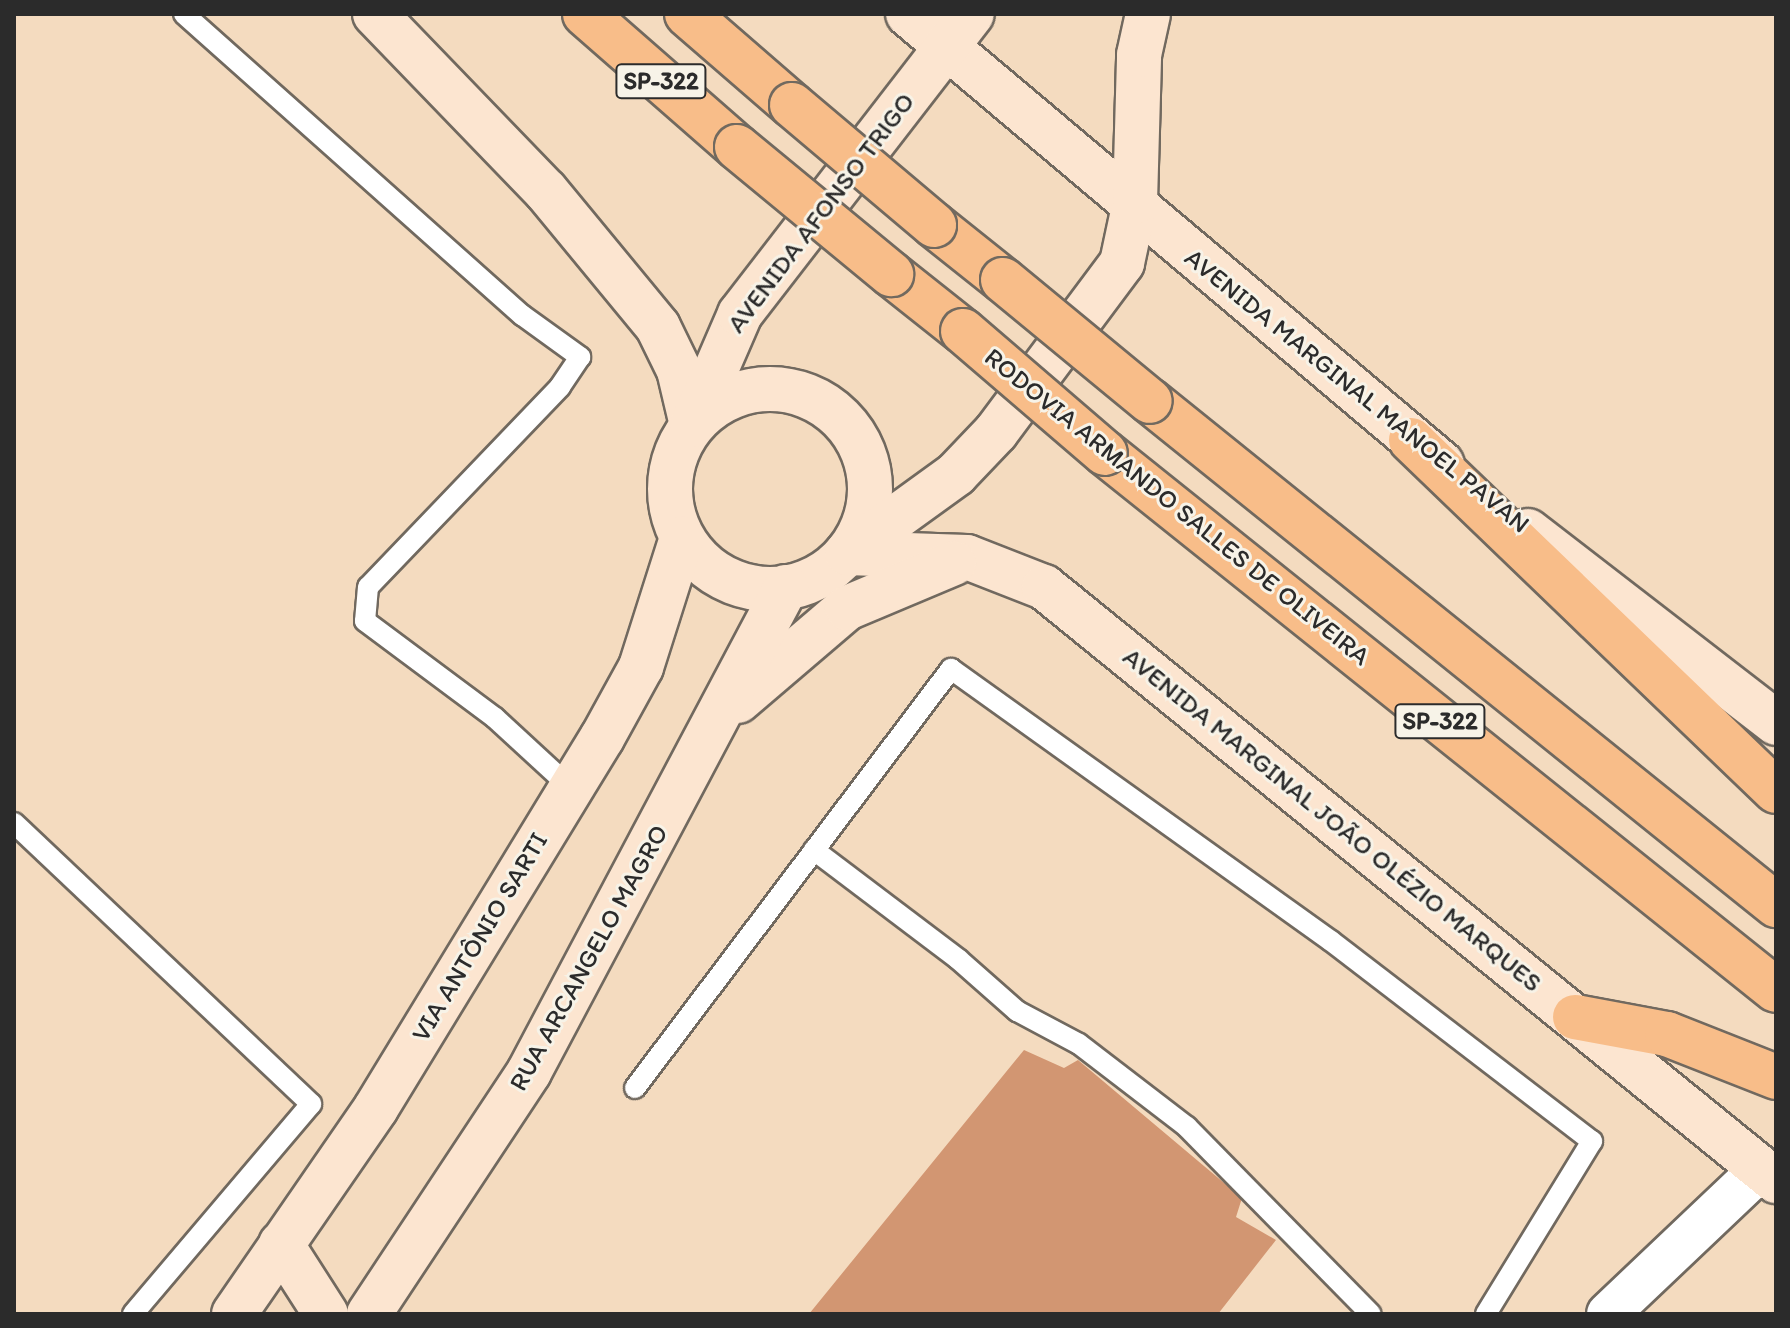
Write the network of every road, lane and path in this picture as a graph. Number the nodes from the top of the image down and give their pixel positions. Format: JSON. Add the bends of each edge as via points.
{"nodes":[{"id":1,"x":184,"y":14,"type":"edge"},
{"id":2,"x":375,"y":14,"type":"edge"},
{"id":3,"x":585,"y":14,"type":"edge"},
{"id":4,"x":687,"y":14,"type":"edge"},
{"id":5,"x":908,"y":14,"type":"edge"},
{"id":6,"x":972,"y":14,"type":"edge"},
{"id":7,"x":1148,"y":14,"type":"edge"},
{"id":8,"x":946,"y":49,"type":"junction"},
{"id":9,"x":1135,"y":202,"type":"junction"},
{"id":10,"x":692,"y":425,"type":"junction"},
{"id":11,"x":1411,"y":440,"type":"junction"},
{"id":12,"x":682,"y":538,"type":"junction"},
{"id":13,"x":847,"y":553,"type":"junction"},
{"id":14,"x":967,"y":557,"type":"junction"},
{"id":15,"x":786,"y":587,"type":"junction"},
{"id":16,"x":723,"y":712,"type":"junction"},
{"id":17,"x":1776,"y":723,"type":"edge"},
{"id":18,"x":571,"y":788,"type":"junction"},
{"id":19,"x":1776,"y":791,"type":"edge"},
{"id":20,"x":14,"y":823,"type":"edge"},
{"id":21,"x":814,"y":850,"type":"junction"},
{"id":22,"x":1776,"y":905,"type":"edge"},
{"id":23,"x":1776,"y":990,"type":"edge"},
{"id":24,"x":1575,"y":1017,"type":"junction"},
{"id":25,"x":1776,"y":1077,"type":"edge"},
{"id":26,"x":635,"y":1088,"type":"dead end"},
{"id":27,"x":1769,"y":1175,"type":"edge"},
{"id":28,"x":281,"y":1244,"type":"junction"},
{"id":29,"x":133,"y":1314,"type":"edge"},
{"id":30,"x":234,"y":1314,"type":"edge"},
{"id":31,"x":326,"y":1314,"type":"edge"},
{"id":32,"x":369,"y":1314,"type":"edge"},
{"id":33,"x":1371,"y":1314,"type":"edge"},
{"id":34,"x":1486,"y":1314,"type":"edge"},
{"id":35,"x":1608,"y":1314,"type":"edge"}],
"edges":[{"from":1,"to":18,"type":"lane","via":[[522,315],[580,357],[560,387],[368,587],[365,621],[495,718]]},
{"from":2,"to":10,"type":"main road","via":[[546,191],[658,327],[679,370]]},
{"from":3,"to":23,"type":"highway","name":"RODOVIA ARMANDO SALLES DE OLIVEIRA","number":"SP-322","bridge":true,"via":[[1105,453]]},
{"from":4,"to":22,"type":"highway","number":"SP-322","bridge":true,"via":[[1150,401]]},
{"from":5,"to":8,"type":"main road","name":"AVENIDA MARGINAL MANOEL PAVAN"},
{"from":6,"to":8,"type":"main road","name":"AVENIDA AFONSO TRIGO"},
{"from":7,"to":9,"type":"main road","via":[[1139,55]]},
{"from":8,"to":9,"type":"main road","name":"AVENIDA MARGINAL MANOEL PAVAN"},
{"from":8,"to":10,"type":"main road","name":"AVENIDA AFONSO TRIGO","via":[[740,314]]},
{"from":9,"to":11,"type":"main road","name":"AVENIDA MARGINAL MANOEL PAVAN","via":[[1187,253]]},
{"from":9,"to":13,"type":"main road","via":[[1122,263],[996,432],[956,474]]},
{"from":10,"to":12,"type":"main road","via":[[676,451],[670,480],[671,511]]},
{"from":10,"to":13,"type":"main road","via":[[716,405],[760,391],[807,396],[834,412],[855,435],[867,464],[870,496],[863,526]]},
{"from":11,"to":17,"type":"main road","name":"AVENIDA MARGINAL MANOEL PAVAN"},
{"from":11,"to":19,"type":"highway"},
{"from":12,"to":15,"type":"main road","via":[[719,576],[743,586]]},
{"from":12,"to":18,"type":"main road","name":"VIA ANTÔNIO SARTI","via":[[641,667]]},
{"from":13,"to":14,"type":"main road","name":"AVENIDA MARGINAL JOÃO OLÉZIO MARQUES"},
{"from":13,"to":15,"type":"main road","via":[[825,573]]},
{"from":14,"to":16,"type":"main road","via":[[847,608]]},
{"from":14,"to":24,"type":"main road","name":"AVENIDA MARGINAL JOÃO OLÉZIO MARQUES","via":[[1044,587]]},
{"from":15,"to":16,"type":"main road","name":"RUA ARCANGELO MAGRO"},
{"from":16,"to":32,"type":"main road","name":"RUA ARCANGELO MAGRO","via":[[529,1072]]},
{"from":18,"to":28,"type":"main road","name":"VIA ANTÔNIO SARTI","via":[[376,1108]]},
{"from":20,"to":29,"type":"lane","via":[[311,1104]]},
{"from":21,"to":26,"type":"lane"},
{"from":21,"to":33,"type":"lane","via":[[958,959],[1017,1011],[1079,1044],[1187,1127]]},
{"from":21,"to":34,"type":"lane","via":[[951,669],[1011,708],[1331,941],[1592,1141]]},
{"from":24,"to":25,"type":"highway","via":[[1667,1034]]},
{"from":24,"to":27,"type":"main road","name":"AVENIDA MARGINAL JOÃO OLÉZIO MARQUES"},
{"from":27,"to":35,"type":"street"},
{"from":28,"to":30,"type":"main road","name":"VIA ANTÔNIO SARTI"},
{"from":28,"to":31,"type":"main road"}]}
